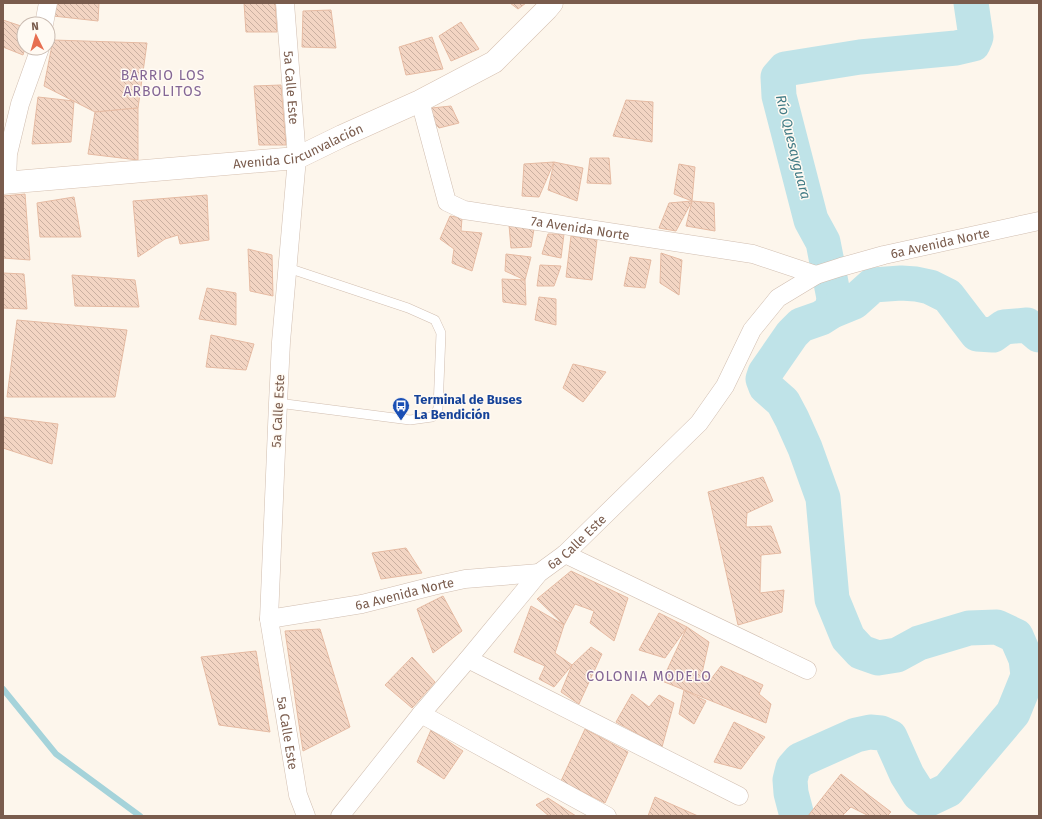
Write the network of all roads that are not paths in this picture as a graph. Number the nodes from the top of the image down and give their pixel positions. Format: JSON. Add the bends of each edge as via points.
{"nodes":[{"id":1,"x":48,"y":3,"type":"edge"},
{"id":2,"x":285,"y":3,"type":"edge"},
{"id":3,"x":552,"y":3,"type":"edge"},
{"id":4,"x":46,"y":16,"type":"edge"},
{"id":5,"x":37,"y":56,"type":"edge"},
{"id":6,"x":420,"y":101,"type":"junction"},
{"id":7,"x":297,"y":158,"type":"junction"},
{"id":8,"x":5,"y":183,"type":"edge"},
{"id":9,"x":1039,"y":221,"type":"edge"},
{"id":10,"x":288,"y":268,"type":"junction"},
{"id":11,"x":816,"y":275,"type":"junction"},
{"id":12,"x":278,"y":403,"type":"junction"},
{"id":13,"x":565,"y":554,"type":"junction"},
{"id":14,"x":539,"y":573,"type":"junction"},
{"id":15,"x":270,"y":619,"type":"junction"},
{"id":16,"x":468,"y":659,"type":"junction"},
{"id":17,"x":807,"y":670,"type":"dead end"},
{"id":18,"x":421,"y":714,"type":"junction"},
{"id":19,"x":739,"y":796,"type":"dead end"},
{"id":20,"x":306,"y":816,"type":"edge"},
{"id":21,"x":340,"y":816,"type":"edge"},
{"id":22,"x":607,"y":816,"type":"edge"}],
"edges":[{"from":1,"to":4,"type":"street"},
{"from":2,"to":7,"type":"street","name":"5a Calle Este"},
{"from":3,"to":6,"type":"street","name":"Avenida Circunvalación","via":[[494,62]]},
{"from":5,"to":8,"type":"street","via":[[20,104],[8,154]]},
{"from":6,"to":7,"type":"street","name":"Avenida Circunvalación"},
{"from":6,"to":11,"type":"street","name":"7a Avenida Norte","via":[[447,202],[464,210],[753,254]]},
{"from":7,"to":8,"type":"street","name":"Avenida Circunvalación"},
{"from":7,"to":10,"type":"street","name":"5a Calle Este"},
{"from":9,"to":11,"type":"street","name":"6a Avenida Norte","via":[[884,255]]},
{"from":10,"to":12,"type":"street","name":"5a Calle Este"},
{"from":10,"to":12,"type":"lane","via":[[408,308],[435,320],[441,333],[438,409],[432,417],[410,420]]},
{"from":11,"to":13,"type":"street","name":"6a Calle Este","via":[[778,298],[752,330],[725,386],[699,424]]},
{"from":12,"to":15,"type":"street","name":"5a Calle Este"},
{"from":13,"to":14,"type":"street","name":"6a Calle Este"},
{"from":13,"to":17,"type":"street"},
{"from":14,"to":15,"type":"street","name":"6a Avenida Norte","via":[[465,579],[362,604]]},
{"from":14,"to":16,"type":"street","name":"6a Calle Este"},
{"from":15,"to":20,"type":"street","name":"5a Calle Este","via":[[298,795]]},
{"from":16,"to":18,"type":"street","name":"6a Calle Este"},
{"from":16,"to":19,"type":"street"},
{"from":18,"to":21,"type":"street","name":"6a Calle Este"},
{"from":18,"to":22,"type":"street"}]}
